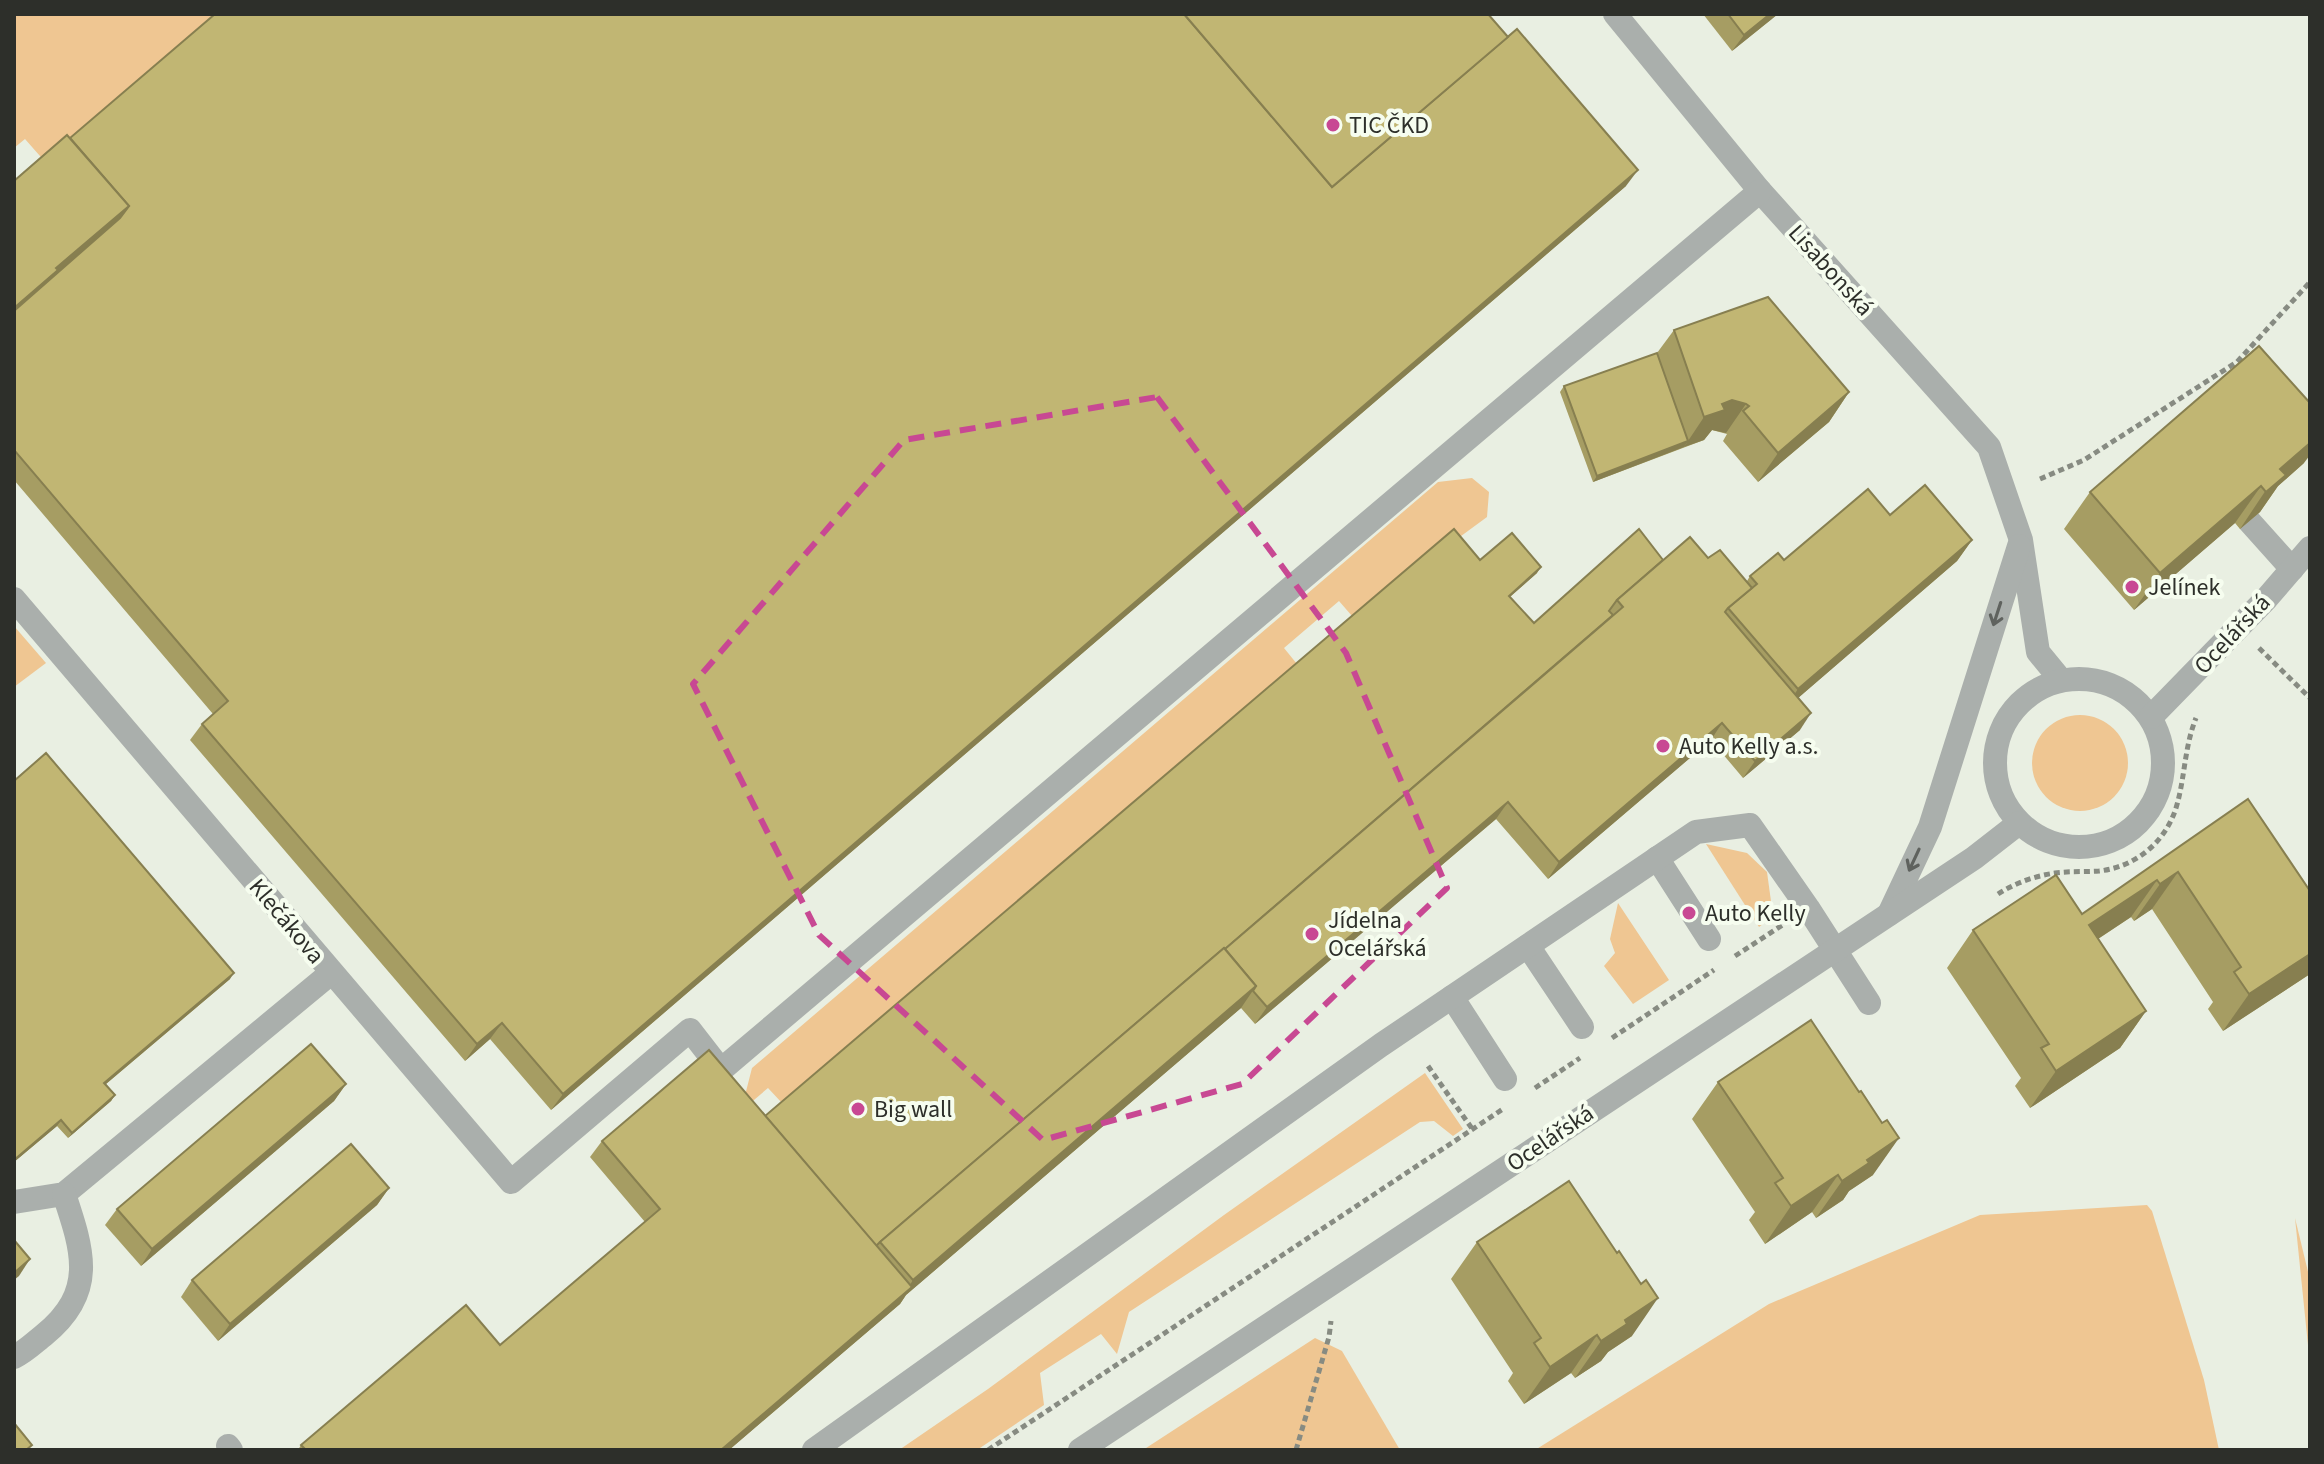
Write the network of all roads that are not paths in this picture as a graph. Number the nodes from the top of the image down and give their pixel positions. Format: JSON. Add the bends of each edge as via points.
{"nodes":[{"id":1,"x":1615,"y":14,"type":"edge"},
{"id":2,"x":1760,"y":191,"type":"junction"},
{"id":3,"x":2249,"y":521,"type":"edge"},
{"id":4,"x":2021,"y":540,"type":"junction"},
{"id":5,"x":2304,"y":557,"type":"edge"},
{"id":6,"x":14,"y":599,"type":"edge"},
{"id":7,"x":2061,"y":680,"type":"junction"},
{"id":8,"x":2151,"y":717,"type":"junction"},
{"id":9,"x":2019,"y":823,"type":"junction"},
{"id":10,"x":1657,"y":858,"type":"junction"},
{"id":11,"x":1889,"y":914,"type":"junction"},
{"id":12,"x":1709,"y":939,"type":"dead end"},
{"id":13,"x":1528,"y":946,"type":"junction"},
{"id":14,"x":1834,"y":951,"type":"junction"},
{"id":15,"x":331,"y":973,"type":"junction"},
{"id":16,"x":1452,"y":997,"type":"junction"},
{"id":17,"x":1869,"y":1003,"type":"dead end"},
{"id":18,"x":1582,"y":1027,"type":"dead end"},
{"id":19,"x":1505,"y":1079,"type":"dead end"},
{"id":20,"x":64,"y":1194,"type":"junction"},
{"id":21,"x":14,"y":1202,"type":"edge"},
{"id":22,"x":14,"y":1357,"type":"edge"},
{"id":23,"x":814,"y":1450,"type":"edge"},
{"id":24,"x":1080,"y":1450,"type":"edge"}],
"edges":[{"from":1,"to":2,"type":"street","name":"Lisabonská"},
{"from":2,"to":4,"type":"street","name":"Lisabonská","via":[[1989,447]]},
{"from":2,"to":15,"type":"street","name":"Klečákova","via":[[721,1070],[690,1030],[511,1182]]},
{"from":3,"to":5,"type":"street"},
{"from":4,"to":7,"type":"street","name":"Lisabonská","via":[[2038,652]]},
{"from":4,"to":11,"type":"street","one_way":true,"via":[[1930,827]]},
{"from":5,"to":8,"type":"street","name":"Ocelářská"},
{"from":6,"to":15,"type":"street","name":"Klečákova"},
{"from":7,"to":8,"type":"street","via":[[2111,685],[2134,698]]},
{"from":7,"to":9,"type":"street","via":[[2017,706],[1995,752],[2004,802]]},
{"from":8,"to":9,"type":"street","via":[[2164,770],[2157,797],[2142,820],[2121,837],[2095,847],[2068,848],[2041,839]]},
{"from":9,"to":11,"type":"street","name":"Ocelářská"},
{"from":10,"to":12,"type":"street"},
{"from":10,"to":13,"type":"street"},
{"from":10,"to":14,"type":"street","via":[[1696,832],[1750,825]]},
{"from":11,"to":14,"type":"street","name":"Ocelářská"},
{"from":13,"to":16,"type":"street"},
{"from":13,"to":18,"type":"street"},
{"from":14,"to":17,"type":"street"},
{"from":14,"to":24,"type":"street","name":"Ocelářská"},
{"from":15,"to":20,"type":"street"},
{"from":16,"to":19,"type":"street"},
{"from":16,"to":23,"type":"street"},
{"from":20,"to":21,"type":"street"},
{"from":20,"to":22,"type":"street","via":[[82,1273],[75,1299],[56,1325]]}]}
